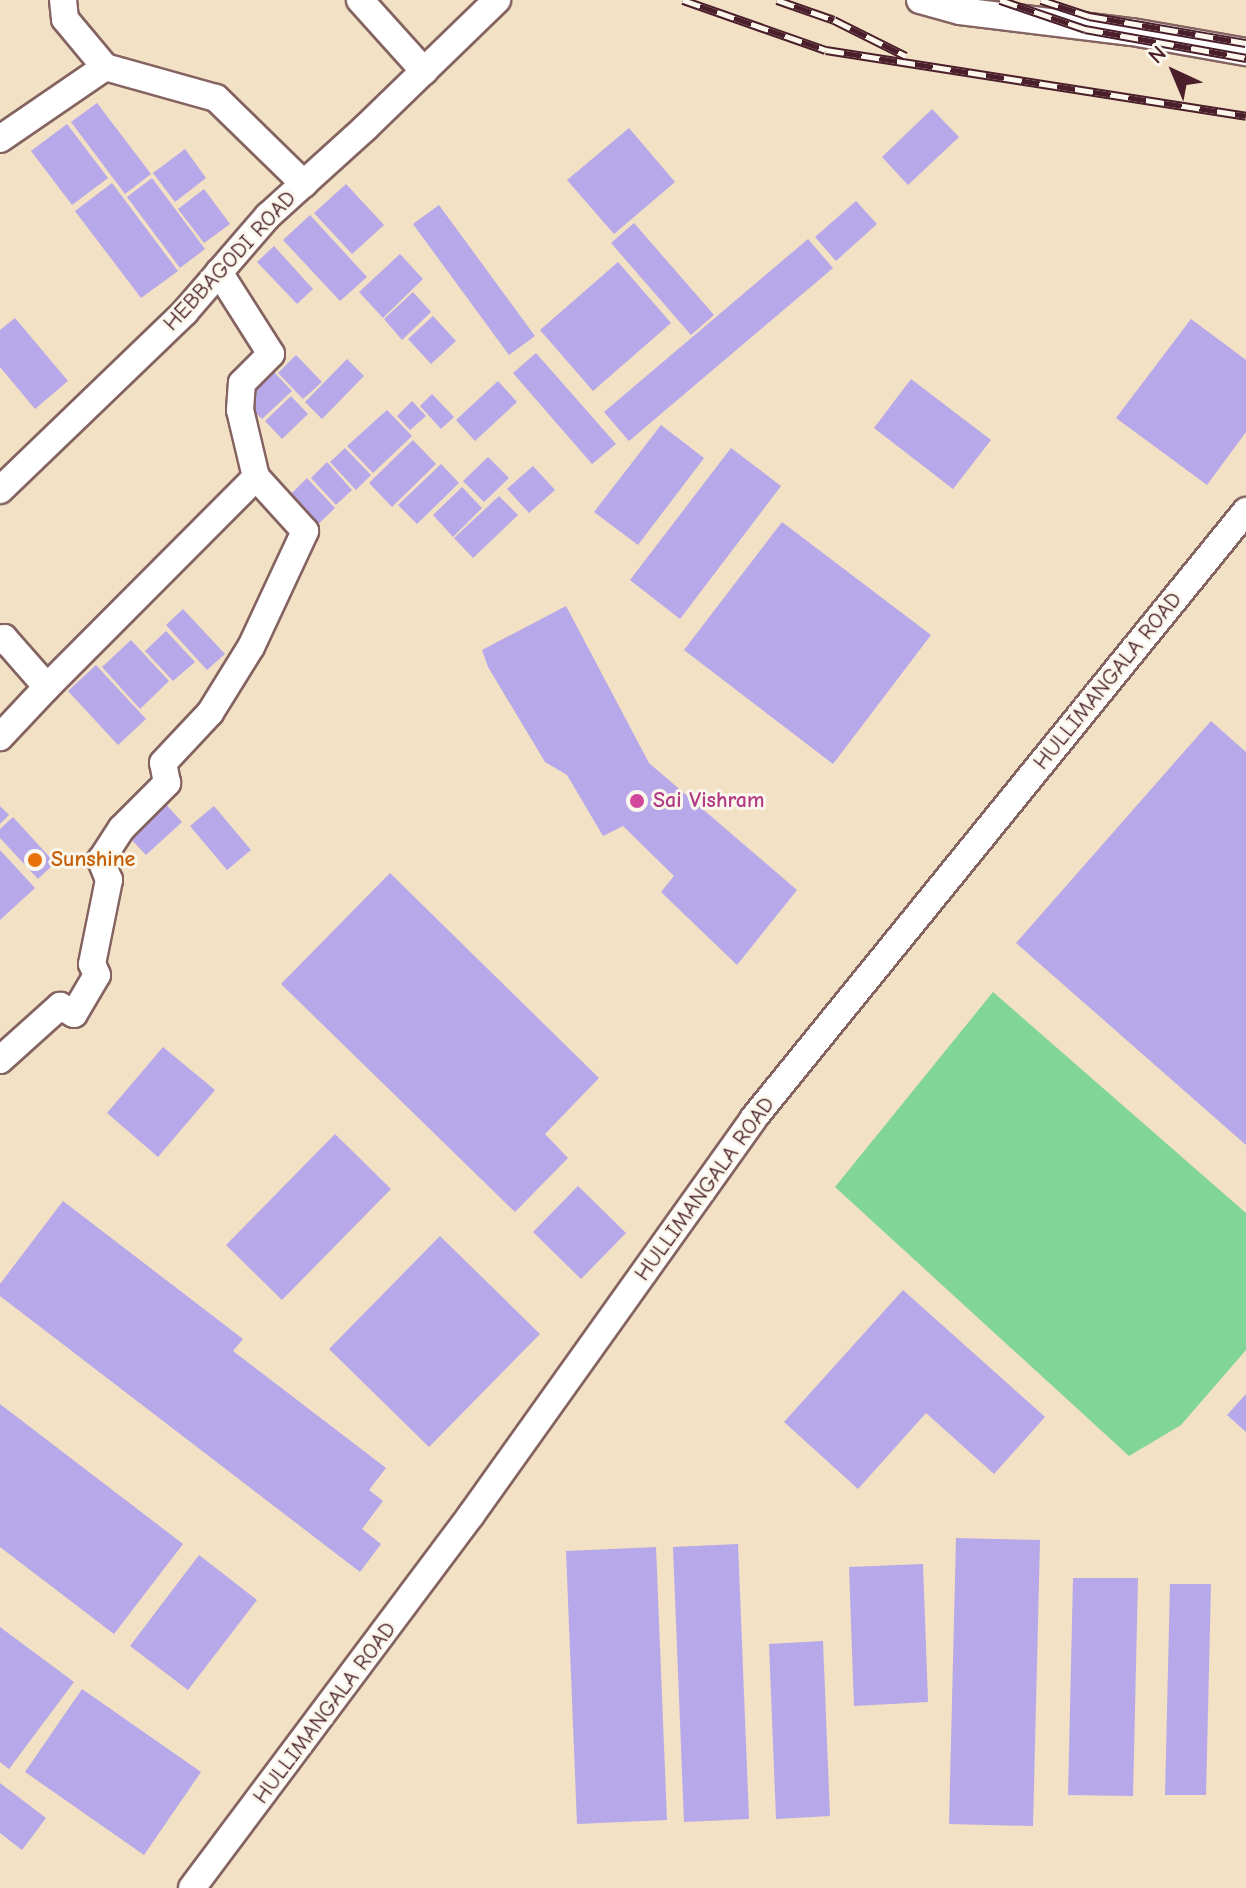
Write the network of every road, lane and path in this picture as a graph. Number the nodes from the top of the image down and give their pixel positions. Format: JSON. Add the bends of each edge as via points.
{"nodes":[{"id":1,"x":63,"y":0,"type":"edge"},
{"id":2,"x":360,"y":0,"type":"edge"},
{"id":3,"x":497,"y":0,"type":"edge"},
{"id":4,"x":920,"y":0,"type":"edge"},
{"id":5,"x":1246,"y":52,"type":"edge"},
{"id":6,"x":105,"y":67,"type":"junction"},
{"id":7,"x":424,"y":71,"type":"junction"},
{"id":8,"x":0,"y":139,"type":"edge"},
{"id":9,"x":304,"y":184,"type":"junction"},
{"id":10,"x":219,"y":272,"type":"junction"},
{"id":11,"x":256,"y":477,"type":"junction"},
{"id":12,"x":0,"y":490,"type":"edge"},
{"id":13,"x":1246,"y":511,"type":"edge"},
{"id":14,"x":0,"y":641,"type":"edge"},
{"id":15,"x":47,"y":687,"type":"junction"},
{"id":16,"x":0,"y":737,"type":"edge"},
{"id":17,"x":0,"y":1060,"type":"edge"},
{"id":18,"x":192,"y":1888,"type":"edge"}],
"edges":[{"from":1,"to":6,"type":"street","via":[[65,19]]},
{"from":2,"to":7,"type":"street"},
{"from":3,"to":7,"type":"street","name":"HEBBAGODI ROAD"},
{"from":4,"to":5,"type":"street","via":[[960,11]]},
{"from":6,"to":8,"type":"street"},
{"from":6,"to":9,"type":"street","via":[[216,98]]},
{"from":7,"to":9,"type":"street","name":"HEBBAGODI ROAD"},
{"from":9,"to":10,"type":"street","name":"HEBBAGODI ROAD"},
{"from":10,"to":11,"type":"street","via":[[271,354],[242,383],[240,410]]},
{"from":10,"to":12,"type":"street","name":"HEBBAGODI ROAD","via":[[185,312]]},
{"from":11,"to":15,"type":"street"},
{"from":11,"to":17,"type":"street","via":[[305,531],[251,647],[210,713],[163,763],[167,783],[122,828],[101,860],[109,880],[92,964],[97,975],[74,1014],[60,1006]]},
{"from":13,"to":18,"type":"street","name":"HULLIMANGALA ROAD","via":[[753,1119],[471,1515]]},
{"from":14,"to":15,"type":"street","via":[[4,638]]},
{"from":15,"to":16,"type":"street"}]}
